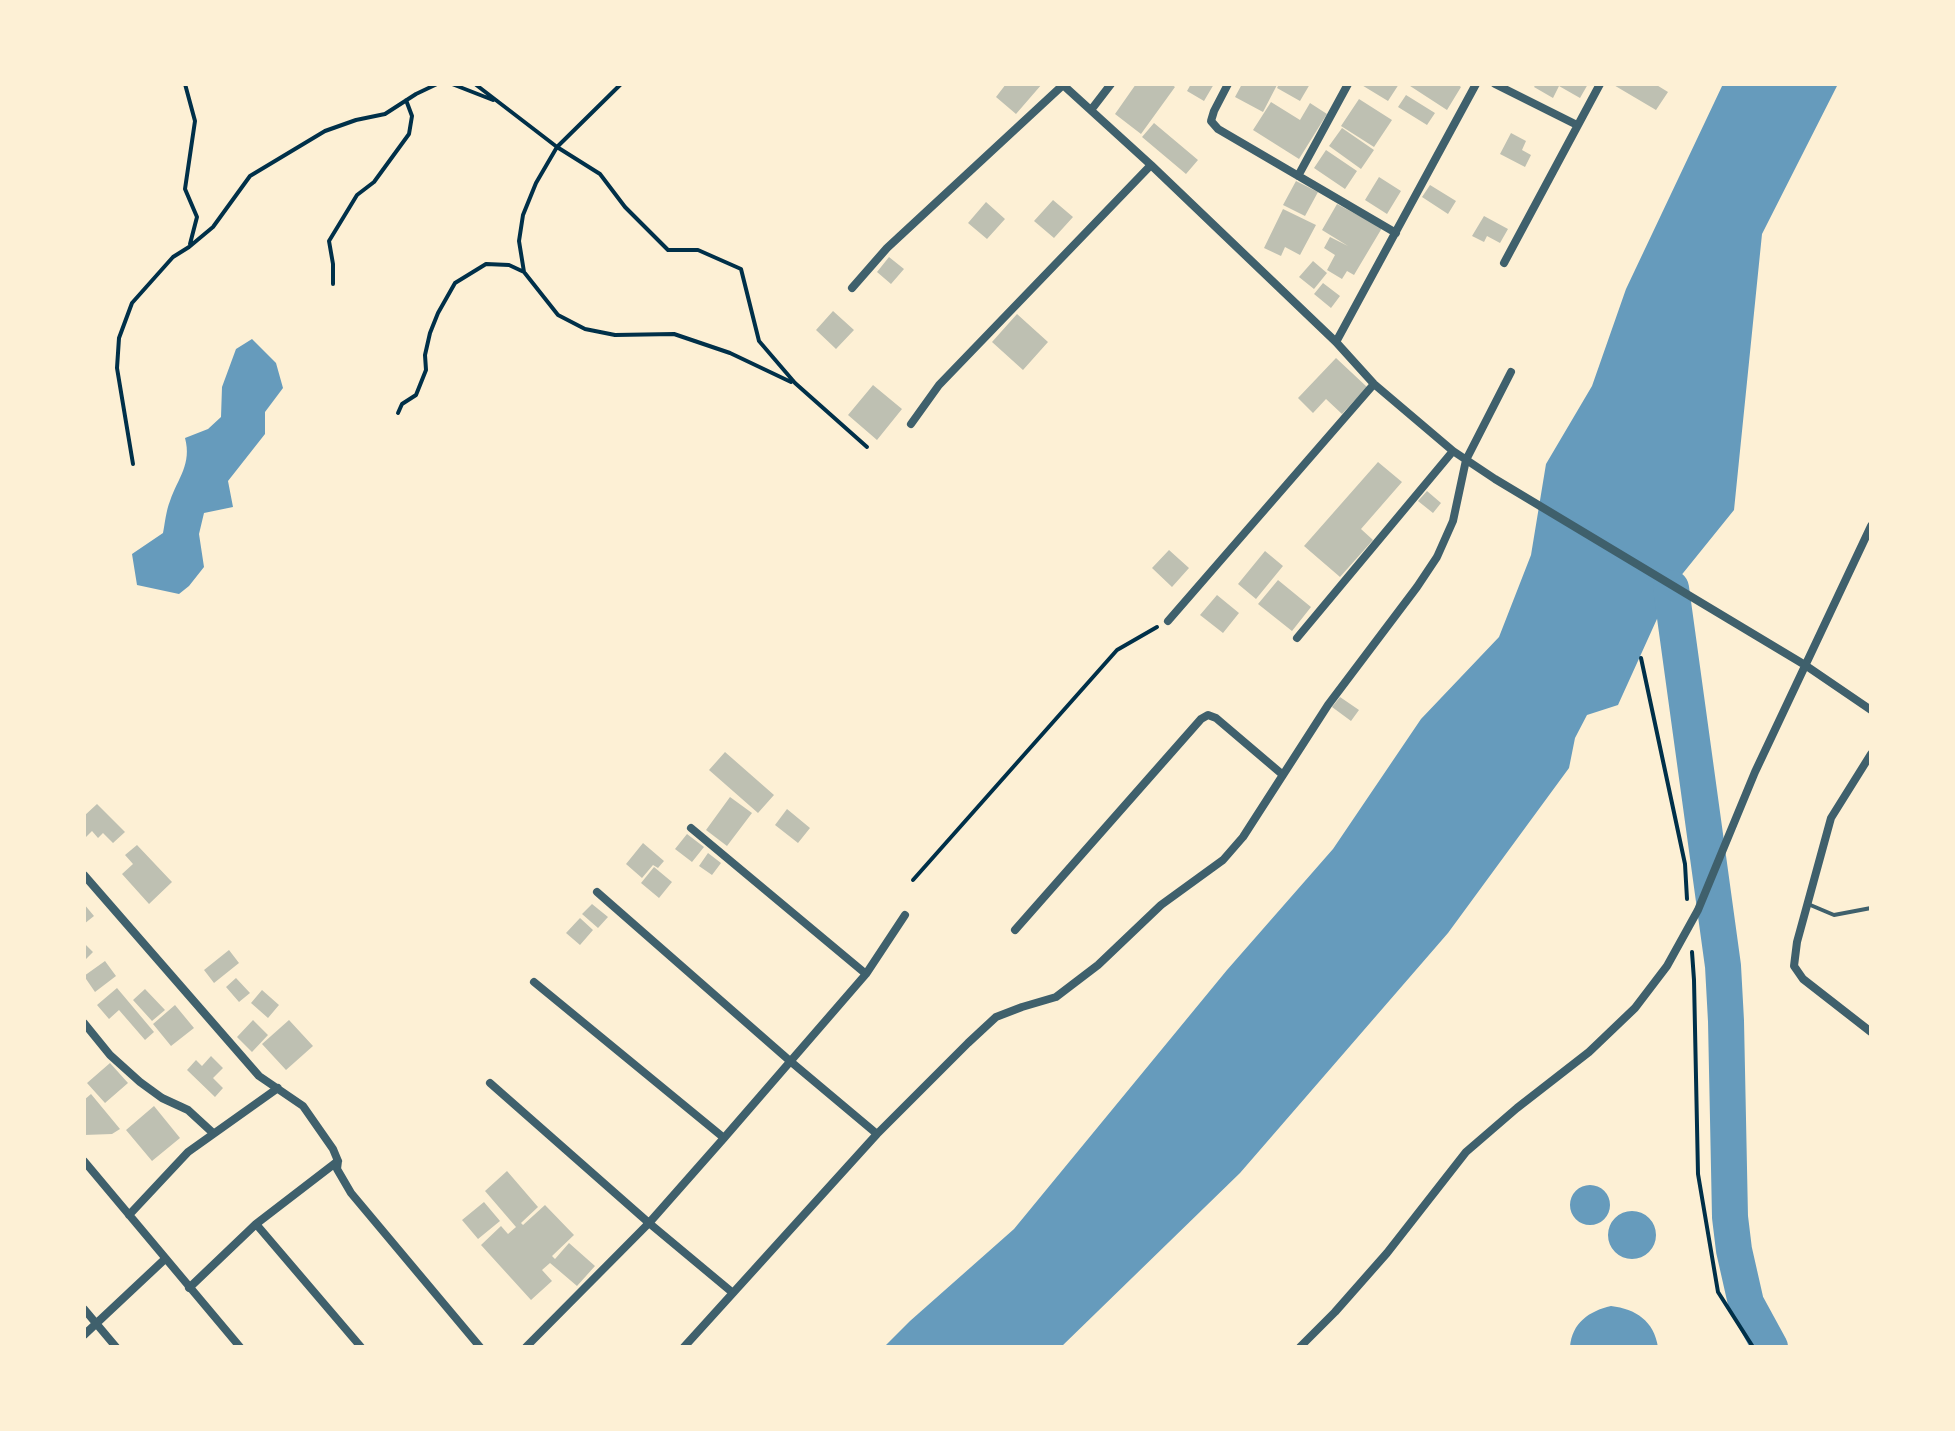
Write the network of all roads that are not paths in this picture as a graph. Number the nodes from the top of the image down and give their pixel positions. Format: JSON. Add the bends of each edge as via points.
{"nodes":[{"id":1,"x":1063,"y":84,"type":"edge"},
{"id":2,"x":1111,"y":84,"type":"edge"},
{"id":3,"x":1228,"y":84,"type":"edge"},
{"id":4,"x":1348,"y":84,"type":"edge"},
{"id":5,"x":1476,"y":84,"type":"edge"},
{"id":6,"x":1495,"y":84,"type":"edge"},
{"id":7,"x":1600,"y":84,"type":"edge"},
{"id":8,"x":1091,"y":110,"type":"junction"},
{"id":9,"x":1577,"y":125,"type":"junction"},
{"id":10,"x":1151,"y":165,"type":"junction"},
{"id":11,"x":1298,"y":176,"type":"junction"},
{"id":12,"x":1396,"y":233,"type":"junction"},
{"id":13,"x":1504,"y":263,"type":"dead end"},
{"id":14,"x":852,"y":288,"type":"dead end"},
{"id":15,"x":1336,"y":342,"type":"junction"},
{"id":16,"x":1511,"y":372,"type":"dead end"},
{"id":17,"x":1374,"y":384,"type":"junction"},
{"id":18,"x":911,"y":424,"type":"dead end"},
{"id":19,"x":1453,"y":451,"type":"junction"},
{"id":20,"x":1466,"y":460,"type":"junction"},
{"id":21,"x":1871,"y":526,"type":"edge"},
{"id":22,"x":1168,"y":621,"type":"road end"},
{"id":23,"x":1297,"y":638,"type":"dead end"},
{"id":24,"x":1805,"y":665,"type":"junction"},
{"id":25,"x":1871,"y":710,"type":"edge"},
{"id":26,"x":1871,"y":754,"type":"edge"},
{"id":27,"x":1283,"y":775,"type":"junction"},
{"id":28,"x":691,"y":828,"type":"dead end"},
{"id":29,"x":84,"y":875,"type":"edge"},
{"id":30,"x":597,"y":892,"type":"dead end"},
{"id":31,"x":1808,"y":904,"type":"junction"},
{"id":32,"x":1871,"y":908,"type":"edge"},
{"id":33,"x":905,"y":915,"type":"dead end"},
{"id":34,"x":1015,"y":930,"type":"dead end"},
{"id":35,"x":866,"y":974,"type":"junction"},
{"id":36,"x":534,"y":982,"type":"dead end"},
{"id":37,"x":84,"y":1023,"type":"edge"},
{"id":38,"x":1871,"y":1032,"type":"edge"},
{"id":39,"x":790,"y":1061,"type":"junction"},
{"id":40,"x":490,"y":1083,"type":"dead end"},
{"id":41,"x":278,"y":1088,"type":"junction"},
{"id":42,"x":213,"y":1133,"type":"junction"},
{"id":43,"x":877,"y":1134,"type":"junction"},
{"id":44,"x":724,"y":1138,"type":"junction"},
{"id":45,"x":84,"y":1161,"type":"edge"},
{"id":46,"x":338,"y":1161,"type":"junction"},
{"id":47,"x":129,"y":1215,"type":"junction"},
{"id":48,"x":649,"y":1223,"type":"junction"},
{"id":49,"x":256,"y":1224,"type":"junction"},
{"id":50,"x":165,"y":1259,"type":"junction"},
{"id":51,"x":189,"y":1288,"type":"junction"},
{"id":52,"x":733,"y":1293,"type":"junction"},
{"id":53,"x":84,"y":1309,"type":"edge"},
{"id":54,"x":96,"y":1324,"type":"junction"},
{"id":55,"x":84,"y":1335,"type":"edge"},
{"id":56,"x":116,"y":1347,"type":"edge"},
{"id":57,"x":240,"y":1347,"type":"edge"},
{"id":58,"x":361,"y":1347,"type":"edge"},
{"id":59,"x":480,"y":1347,"type":"edge"},
{"id":60,"x":526,"y":1347,"type":"edge"},
{"id":61,"x":684,"y":1347,"type":"edge"},
{"id":62,"x":1300,"y":1347,"type":"edge"}],
"edges":[{"from":1,"to":8,"type":"street"},
{"from":1,"to":14,"type":"street","via":[[887,248]]},
{"from":2,"to":8,"type":"street"},
{"from":3,"to":11,"type":"street","via":[[1211,121]]},
{"from":4,"to":11,"type":"street"},
{"from":5,"to":12,"type":"street"},
{"from":6,"to":9,"type":"street"},
{"from":7,"to":9,"type":"street"},
{"from":8,"to":10,"type":"street"},
{"from":9,"to":13,"type":"street"},
{"from":10,"to":15,"type":"street"},
{"from":10,"to":18,"type":"street","via":[[939,385]]},
{"from":11,"to":12,"type":"street"},
{"from":12,"to":15,"type":"street"},
{"from":15,"to":17,"type":"street"},
{"from":16,"to":20,"type":"street"},
{"from":17,"to":19,"type":"street"},
{"from":17,"to":22,"type":"street"},
{"from":19,"to":20,"type":"street"},
{"from":19,"to":23,"type":"street"},
{"from":20,"to":24,"type":"street"},
{"from":20,"to":27,"type":"street","via":[[1453,521],[1437,557]]},
{"from":21,"to":24,"type":"street"},
{"from":24,"to":25,"type":"street"},
{"from":24,"to":62,"type":"street","via":[[1698,910],[1667,966],[1635,1008],[1589,1052],[1466,1152],[1387,1253]]},
{"from":26,"to":31,"type":"street","via":[[1831,818]]},
{"from":27,"to":34,"type":"street","via":[[1216,718],[1201,719]]},
{"from":27,"to":43,"type":"street","via":[[1223,860],[1161,905],[1056,997],[996,1017]]},
{"from":28,"to":35,"type":"street"},
{"from":29,"to":41,"type":"street","via":[[259,1076]]},
{"from":30,"to":39,"type":"street"},
{"from":31,"to":32,"type":"lane","via":[[1834,915]]},
{"from":31,"to":38,"type":"street","via":[[1794,966],[1803,979]]},
{"from":33,"to":35,"type":"street"},
{"from":35,"to":39,"type":"street"},
{"from":36,"to":44,"type":"street"},
{"from":37,"to":42,"type":"street","via":[[140,1082],[188,1110]]},
{"from":39,"to":43,"type":"street"},
{"from":39,"to":44,"type":"street"},
{"from":40,"to":48,"type":"street"},
{"from":41,"to":42,"type":"street"},
{"from":41,"to":46,"type":"street","via":[[303,1106]]},
{"from":42,"to":47,"type":"street"},
{"from":43,"to":52,"type":"street"},
{"from":44,"to":48,"type":"street"},
{"from":45,"to":47,"type":"street"},
{"from":46,"to":49,"type":"street"},
{"from":46,"to":59,"type":"street","via":[[351,1193]]},
{"from":47,"to":50,"type":"street"},
{"from":48,"to":52,"type":"street"},
{"from":48,"to":60,"type":"street"},
{"from":49,"to":51,"type":"street"},
{"from":49,"to":58,"type":"street"},
{"from":50,"to":51,"type":"street"},
{"from":50,"to":54,"type":"street"},
{"from":51,"to":57,"type":"street"},
{"from":52,"to":61,"type":"street"},
{"from":53,"to":54,"type":"street"},
{"from":54,"to":55,"type":"street"},
{"from":54,"to":56,"type":"street"}]}
